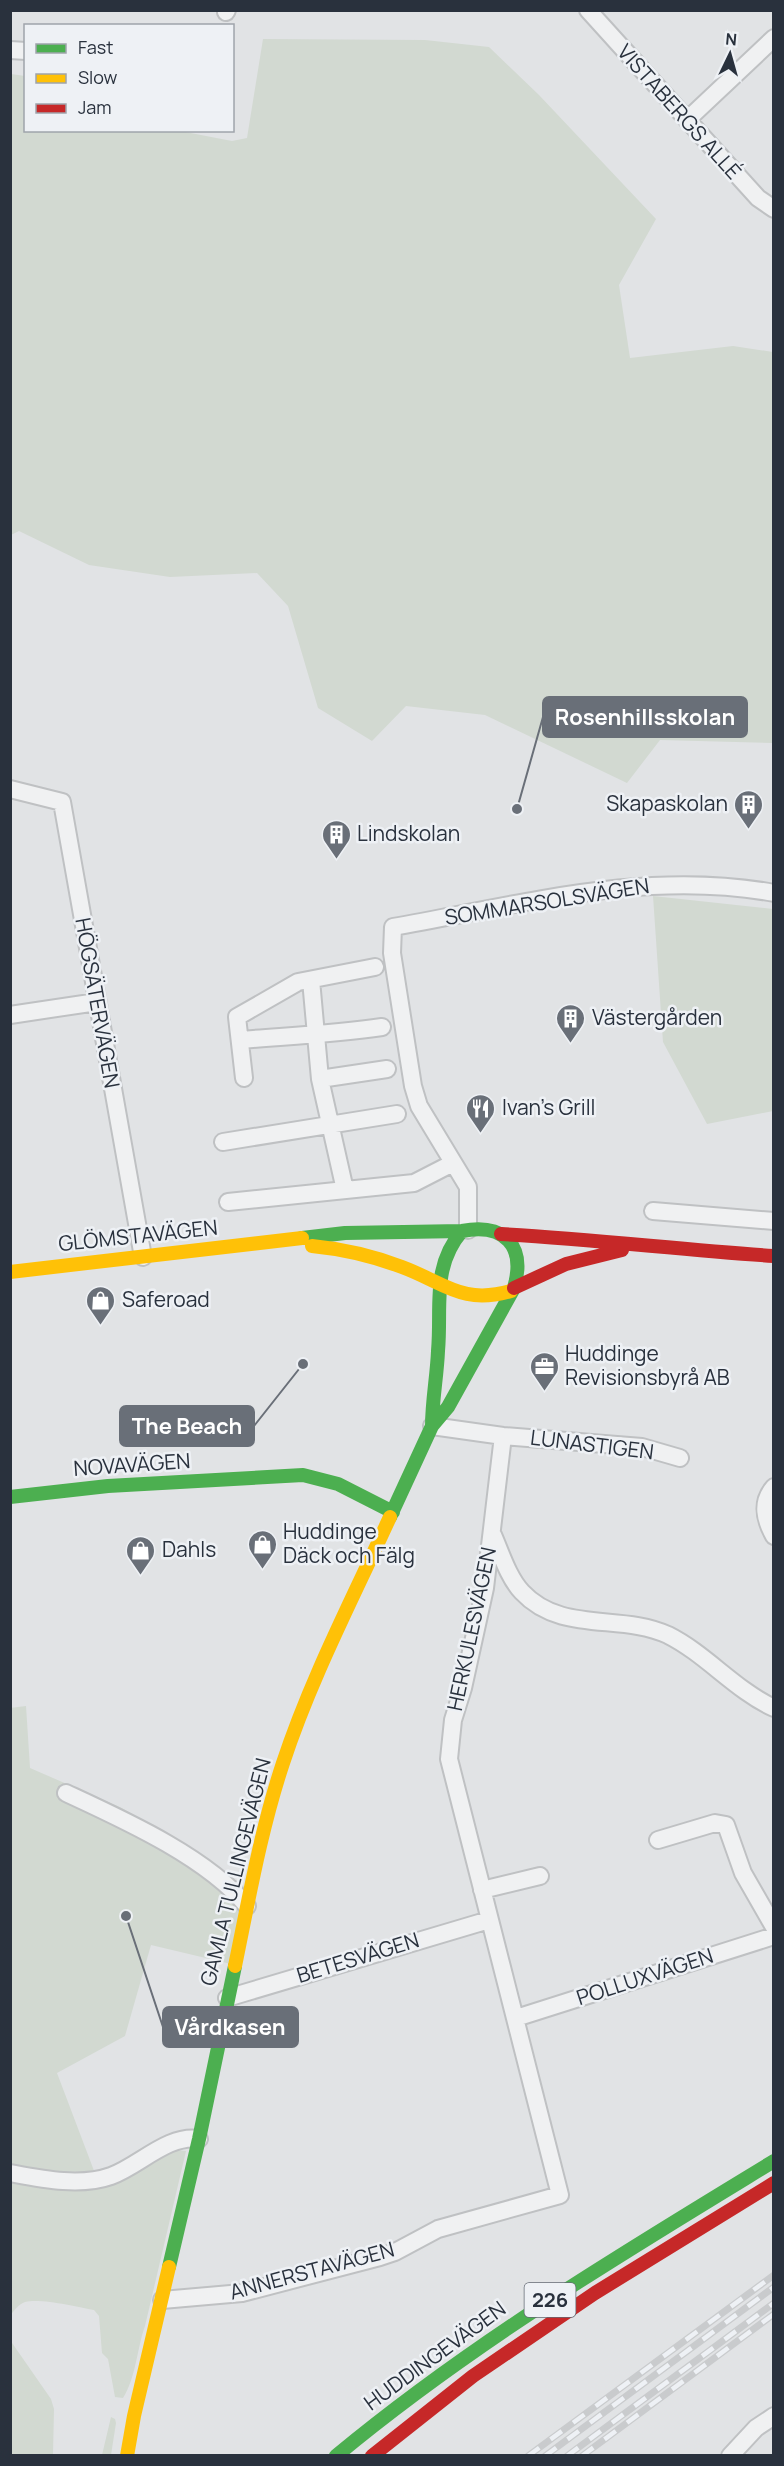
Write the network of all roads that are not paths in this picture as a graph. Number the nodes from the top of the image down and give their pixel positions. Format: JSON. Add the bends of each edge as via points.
{"nodes":[{"id":1,"x":588,"y":10,"type":"edge"},
{"id":2,"x":774,"y":38,"type":"edge"},
{"id":3,"x":687,"y":120,"type":"junction"},
{"id":4,"x":774,"y":209,"type":"edge"},
{"id":5,"x":10,"y":789,"type":"edge"},
{"id":6,"x":774,"y":893,"type":"edge"},
{"id":7,"x":375,"y":967,"type":"dead end"},
{"id":8,"x":311,"y":980,"type":"junction"},
{"id":9,"x":97,"y":1002,"type":"junction"},
{"id":10,"x":10,"y":1015,"type":"edge"},
{"id":11,"x":382,"y":1027,"type":"dead end"},
{"id":12,"x":318,"y":1035,"type":"junction"},
{"id":13,"x":240,"y":1040,"type":"junction"},
{"id":14,"x":387,"y":1069,"type":"dead end"},
{"id":15,"x":244,"y":1078,"type":"dead end"},
{"id":16,"x":320,"y":1079,"type":"junction"},
{"id":17,"x":397,"y":1114,"type":"dead end"},
{"id":18,"x":330,"y":1123,"type":"junction"},
{"id":19,"x":223,"y":1142,"type":"dead end"},
{"id":20,"x":453,"y":1163,"type":"junction"},
{"id":21,"x":345,"y":1190,"type":"junction"},
{"id":22,"x":228,"y":1202,"type":"dead end"},
{"id":23,"x":652,"y":1211,"type":"dead end"},
{"id":24,"x":774,"y":1221,"type":"edge"},
{"id":25,"x":465,"y":1230,"type":"junction"},
{"id":26,"x":501,"y":1234,"type":"junction"},
{"id":27,"x":270,"y":1243,"type":"junction"},
{"id":28,"x":660,"y":1248,"type":"junction"},
{"id":29,"x":774,"y":1256,"type":"edge"},
{"id":30,"x":143,"y":1257,"type":"junction"},
{"id":31,"x":10,"y":1272,"type":"edge"},
{"id":32,"x":440,"y":1285,"type":"junction"},
{"id":33,"x":512,"y":1290,"type":"junction"},
{"id":34,"x":432,"y":1426,"type":"junction"},
{"id":35,"x":503,"y":1436,"type":"junction"},
{"id":36,"x":680,"y":1458,"type":"dead end"},
{"id":37,"x":771,"y":1490,"type":"edge"},
{"id":38,"x":10,"y":1497,"type":"edge"},
{"id":39,"x":393,"y":1512,"type":"junction"},
{"id":40,"x":492,"y":1534,"type":"junction"},
{"id":41,"x":774,"y":1536,"type":"edge"},
{"id":42,"x":774,"y":1708,"type":"edge"},
{"id":43,"x":66,"y":1794,"type":"dead end"},
{"id":44,"x":658,"y":1840,"type":"dead end"},
{"id":45,"x":540,"y":1876,"type":"dead end"},
{"id":46,"x":482,"y":1890,"type":"junction"},
{"id":47,"x":247,"y":1906,"type":"junction"},
{"id":48,"x":489,"y":1920,"type":"junction"},
{"id":49,"x":774,"y":1926,"type":"edge"},
{"id":50,"x":774,"y":1936,"type":"edge"},
{"id":51,"x":227,"y":1998,"type":"junction"},
{"id":52,"x":516,"y":2018,"type":"junction"},
{"id":53,"x":199,"y":2139,"type":"junction"},
{"id":54,"x":774,"y":2161,"type":"edge"},
{"id":55,"x":10,"y":2173,"type":"edge"},
{"id":56,"x":774,"y":2183,"type":"edge"},
{"id":57,"x":560,"y":2195,"type":"joint"},
{"id":58,"x":162,"y":2300,"type":"junction"},
{"id":59,"x":774,"y":2416,"type":"edge"},
{"id":60,"x":127,"y":2456,"type":"edge"},
{"id":61,"x":336,"y":2456,"type":"edge"},
{"id":62,"x":372,"y":2456,"type":"edge"},
{"id":63,"x":729,"y":2456,"type":"edge"}],
"edges":[{"from":1,"to":3,"type":"street","name":"VISTABERGS ALLÉ"},
{"from":2,"to":3,"type":"street"},
{"from":3,"to":4,"type":"street","name":"VISTABERGS ALLÉ","via":[[758,198]]},
{"from":5,"to":9,"type":"street","name":"HÖGSÄTERVÄGEN","via":[[62,802]]},
{"from":6,"to":20,"type":"street","name":"SOMMARSOLSVÄGEN","via":[[703,885],[635,885],[393,927],[393,953],[412,1086],[419,1106]]},
{"from":7,"to":8,"type":"street"},
{"from":8,"to":12,"type":"street"},
{"from":8,"to":13,"type":"street","via":[[298,982],[237,1017]]},
{"from":9,"to":10,"type":"street"},
{"from":9,"to":30,"type":"street","name":"HÖGSÄTERVÄGEN"},
{"from":11,"to":12,"type":"street"},
{"from":12,"to":13,"type":"street"},
{"from":12,"to":16,"type":"street"},
{"from":13,"to":15,"type":"street"},
{"from":14,"to":16,"type":"street"},
{"from":16,"to":18,"type":"street"},
{"from":17,"to":18,"type":"street"},
{"from":18,"to":19,"type":"street"},
{"from":18,"to":21,"type":"street"},
{"from":20,"to":21,"type":"street","via":[[414,1183]]},
{"from":20,"to":25,"type":"street","via":[[468,1187]]},
{"from":21,"to":22,"type":"street"},
{"from":23,"to":24,"type":"street"},
{"from":25,"to":26,"type":"main road","name":"GLÖMSTAVÄGEN","via":[[489,1229]]},
{"from":25,"to":27,"type":"main road","name":"GLÖMSTAVÄGEN","via":[[345,1233]]},
{"from":25,"to":32,"type":"main road","via":[[453,1239],[445,1254]]},
{"from":26,"to":28,"type":"main road","name":"GLÖMSTAVÄGEN","via":[[618,1240]]},
{"from":26,"to":33,"type":"main road","via":[[512,1242],[518,1257],[517,1280]]},
{"from":27,"to":30,"type":"main road","name":"GLÖMSTAVÄGEN"},
{"from":27,"to":32,"type":"main road","name":"GLÖMSTAVÄGEN","via":[[329,1247],[404,1268]]},
{"from":28,"to":29,"type":"main road","name":"GLÖMSTAVÄGEN"},
{"from":28,"to":33,"type":"main road","name":"GLÖMSTAVÄGEN","via":[[584,1257]]},
{"from":30,"to":31,"type":"main road","name":"GLÖMSTAVÄGEN"},
{"from":32,"to":33,"type":"main road","name":"GLÖMSTAVÄGEN","via":[[483,1299]]},
{"from":32,"to":34,"type":"main road","name":"GAMLA TULLINGEVÄGEN","via":[[440,1340]]},
{"from":33,"to":34,"type":"main road","name":"GAMLA TULLINGEVÄGEN","via":[[448,1407]]},
{"from":34,"to":35,"type":"street"},
{"from":34,"to":39,"type":"main road","name":"GAMLA TULLINGEVÄGEN"},
{"from":35,"to":36,"type":"street","name":"LUNASTIGEN","via":[[642,1447]]},
{"from":35,"to":40,"type":"street","name":"HERKULESVÄGEN"},
{"from":37,"to":41,"type":"street","via":[[765,1516]]},
{"from":38,"to":39,"type":"main road","name":"NOVAVÄGEN","via":[[108,1486],[303,1475],[331,1481]]},
{"from":39,"to":47,"type":"main road","name":"GAMLA TULLINGEVÄGEN","via":[[293,1733],[268,1810]]},
{"from":40,"to":42,"type":"street","via":[[516,1584],[542,1607],[568,1619],[650,1627],[671,1637]]},
{"from":40,"to":46,"type":"street","name":"HERKULESVÄGEN","via":[[483,1599],[449,1744],[449,1759]]},
{"from":43,"to":47,"type":"street","via":[[152,1836],[232,1888]]},
{"from":44,"to":49,"type":"street","via":[[715,1823],[726,1825],[743,1873]]},
{"from":45,"to":46,"type":"street"},
{"from":46,"to":48,"type":"street","name":"HERKULESVÄGEN"},
{"from":47,"to":51,"type":"main road","name":"GAMLA TULLINGEVÄGEN"},
{"from":48,"to":51,"type":"street","name":"BETESVÄGEN"},
{"from":48,"to":52,"type":"street","name":"HERKULESVÄGEN"},
{"from":50,"to":52,"type":"street","name":"POLLUXVÄGEN"},
{"from":51,"to":53,"type":"main road","name":"GAMLA TULLINGEVÄGEN"},
{"from":52,"to":57,"type":"street","name":"HERKULESVÄGEN"},
{"from":53,"to":55,"type":"street","via":[[183,2140],[97,2180],[63,2181]]},
{"from":53,"to":58,"type":"main road","name":"GAMLA TULLINGEVÄGEN"},
{"from":54,"to":61,"type":"main road","name":"HUDDINGEVÄGEN","number":"226","via":[[585,2277],[460,2360]]},
{"from":56,"to":62,"type":"main road","name":"HUDDINGEVÄGEN","number":"226","via":[[595,2293],[473,2376]]},
{"from":57,"to":58,"type":"street","name":"ANNERSTAVÄGEN","via":[[446,2226],[380,2257],[242,2293]]},
{"from":58,"to":60,"type":"main road","name":"GAMLA TULLINGEVÄGEN"},
{"from":59,"to":63,"type":"street"}]}
